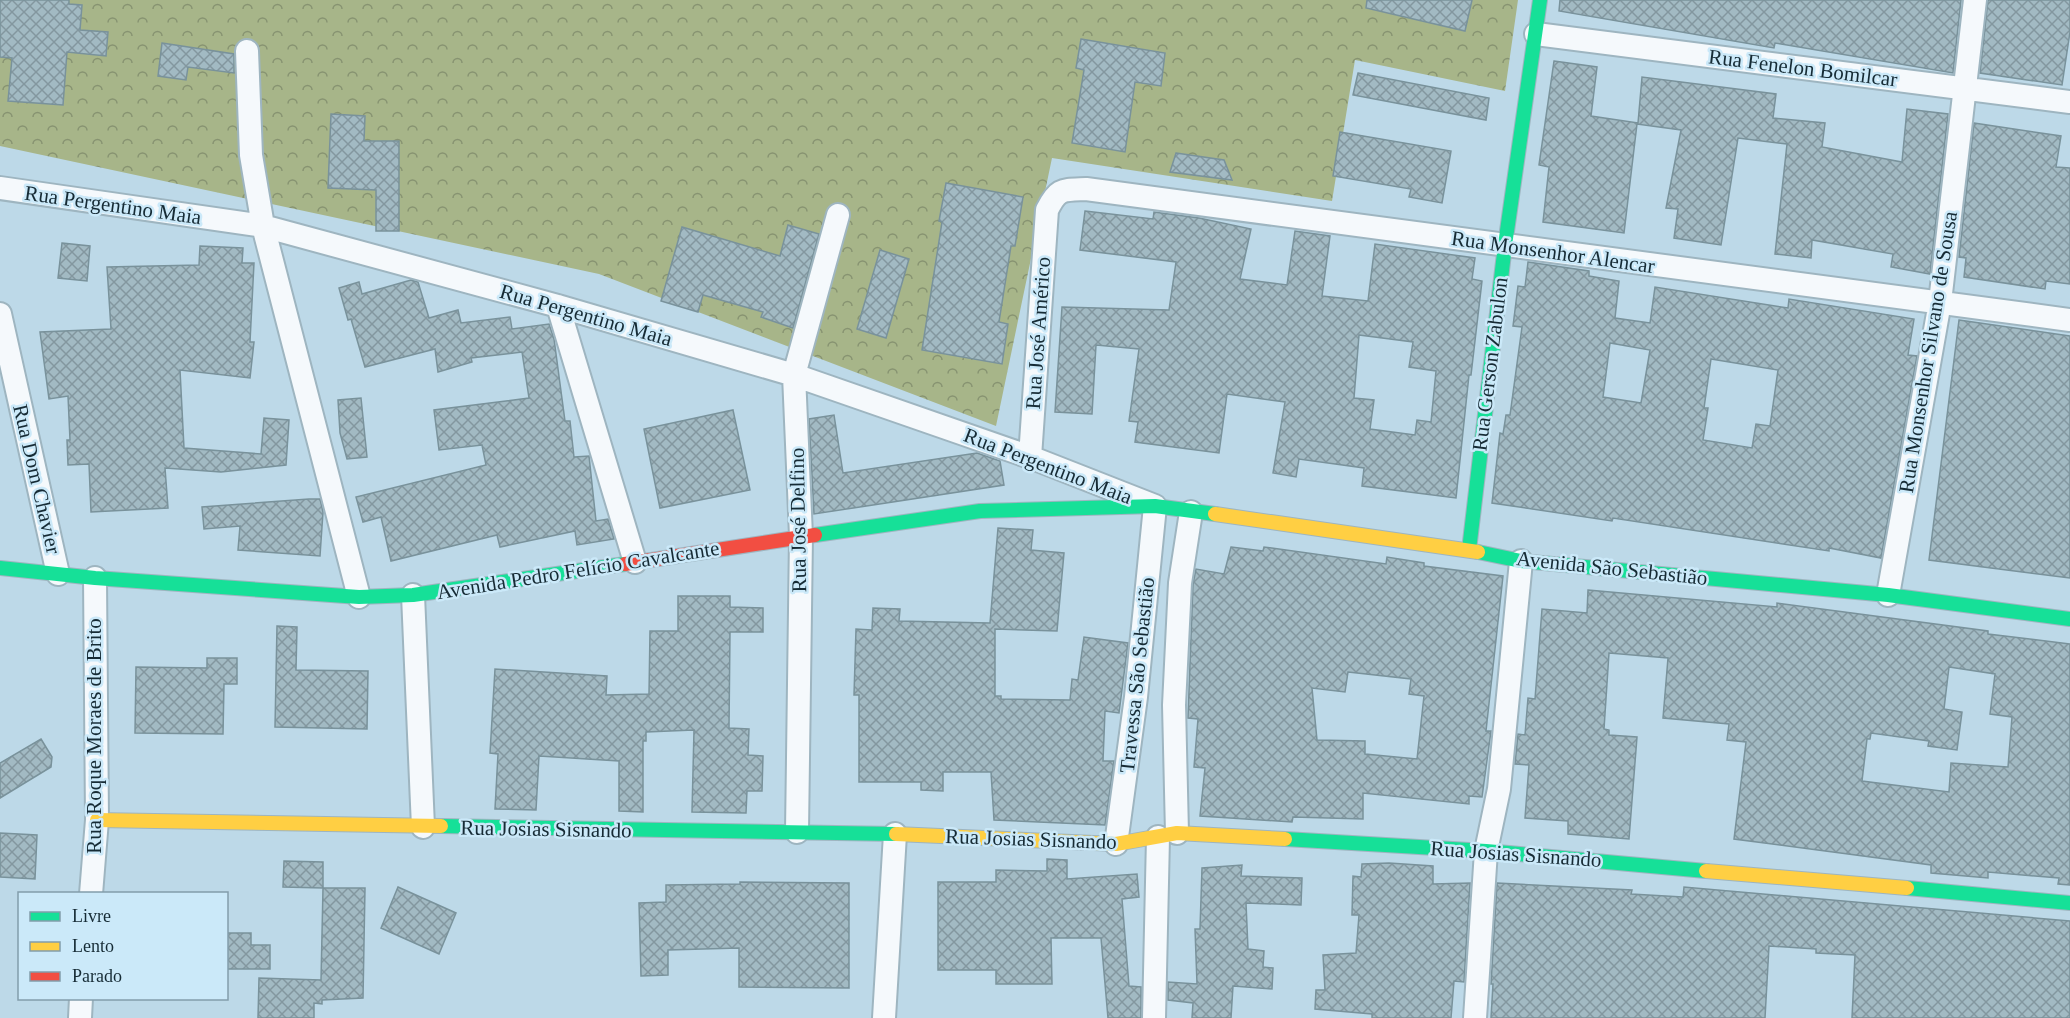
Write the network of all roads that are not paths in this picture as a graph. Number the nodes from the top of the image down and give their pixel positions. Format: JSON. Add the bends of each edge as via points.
{"nodes":[{"id":1,"x":1540,"y":0,"type":"edge"},
{"id":2,"x":1975,"y":0,"type":"edge"},
{"id":3,"x":1536,"y":34,"type":"junction"},
{"id":4,"x":247,"y":51,"type":"dead end"},
{"id":5,"x":1963,"y":89,"type":"junction"},
{"id":6,"x":2070,"y":102,"type":"edge"},
{"id":7,"x":0,"y":188,"type":"edge"},
{"id":8,"x":1047,"y":210,"type":"joint"},
{"id":9,"x":838,"y":214,"type":"dead end"},
{"id":10,"x":263,"y":226,"type":"junction"},
{"id":11,"x":1505,"y":245,"type":"junction"},
{"id":12,"x":1940,"y":302,"type":"junction"},
{"id":13,"x":558,"y":306,"type":"junction"},
{"id":14,"x":0,"y":315,"type":"edge"},
{"id":15,"x":2070,"y":320,"type":"edge"},
{"id":16,"x":794,"y":375,"type":"junction"},
{"id":17,"x":1030,"y":457,"type":"junction"},
{"id":18,"x":1155,"y":506,"type":"junction"},
{"id":19,"x":1191,"y":512,"type":"junction"},
{"id":20,"x":801,"y":536,"type":"junction"},
{"id":21,"x":1469,"y":549,"type":"junction"},
{"id":22,"x":1521,"y":561,"type":"junction"},
{"id":23,"x":635,"y":562,"type":"junction"},
{"id":24,"x":0,"y":568,"type":"edge"},
{"id":25,"x":58,"y":574,"type":"junction"},
{"id":26,"x":95,"y":578,"type":"junction"},
{"id":27,"x":413,"y":595,"type":"junction"},
{"id":28,"x":1888,"y":595,"type":"junction"},
{"id":29,"x":359,"y":597,"type":"junction"},
{"id":30,"x":2070,"y":619,"type":"edge"},
{"id":31,"x":97,"y":820,"type":"junction"},
{"id":32,"x":423,"y":827,"type":"junction"},
{"id":33,"x":797,"y":832,"type":"junction"},
{"id":34,"x":896,"y":834,"type":"junction"},
{"id":35,"x":1168,"y":835,"type":"junction"},
{"id":36,"x":1116,"y":844,"type":"junction"},
{"id":37,"x":1486,"y":850,"type":"junction"},
{"id":38,"x":91,"y":892,"type":"edge"},
{"id":39,"x":2070,"y":903,"type":"edge"},
{"id":40,"x":81,"y":1000,"type":"edge"},
{"id":41,"x":80,"y":1018,"type":"edge"},
{"id":42,"x":884,"y":1018,"type":"edge"},
{"id":43,"x":1154,"y":1018,"type":"edge"},
{"id":44,"x":1475,"y":1018,"type":"edge"}],
"edges":[{"from":1,"to":3,"type":"street","name":"Rua Gerson Zabulon"},
{"from":2,"to":5,"type":"street","name":"Rua Monsenhor Silvano de Sousa"},
{"from":3,"to":5,"type":"street","name":"Rua Fenelon Bomilcar"},
{"from":3,"to":11,"type":"street","name":"Rua Gerson Zabulon"},
{"from":4,"to":10,"type":"street","via":[[251,154]]},
{"from":5,"to":6,"type":"street","name":"Rua Fenelon Bomilcar"},
{"from":5,"to":12,"type":"street","name":"Rua Monsenhor Silvano de Sousa"},
{"from":7,"to":10,"type":"street","name":"Rua Pergentino Maia"},
{"from":8,"to":11,"type":"street","name":"Rua Monsenhor Alencar","via":[[1054,195],[1086,189]]},
{"from":8,"to":17,"type":"street","name":"Rua José Américo"},
{"from":9,"to":16,"type":"street","name":"Rua José Delfino"},
{"from":10,"to":13,"type":"street","name":"Rua Pergentino Maia"},
{"from":10,"to":29,"type":"street"},
{"from":11,"to":12,"type":"street","name":"Rua Monsenhor Alencar"},
{"from":11,"to":21,"type":"street","name":"Rua Gerson Zabulon"},
{"from":12,"to":15,"type":"street","name":"Rua Monsenhor Alencar"},
{"from":12,"to":28,"type":"street","name":"Rua Monsenhor Silvano de Sousa"},
{"from":13,"to":16,"type":"street","name":"Rua Pergentino Maia"},
{"from":13,"to":23,"type":"street"},
{"from":14,"to":25,"type":"street","name":"Rua Dom Chavier"},
{"from":16,"to":17,"type":"street","name":"Rua Pergentino Maia"},
{"from":16,"to":20,"type":"street","name":"Rua José Delfino"},
{"from":17,"to":18,"type":"street","name":"Rua Pergentino Maia"},
{"from":18,"to":19,"type":"street","name":"Avenida São Sebastião"},
{"from":18,"to":20,"type":"street","name":"Avenida Pedro Felício Cavalcante","via":[[980,511]]},
{"from":18,"to":36,"type":"street","name":"Travessa São Sebastião","via":[[1136,697]]},
{"from":19,"to":21,"type":"street","name":"Avenida São Sebastião"},
{"from":19,"to":35,"type":"street","name":"Travessa São Sebastião","via":[[1180,583]]},
{"from":20,"to":23,"type":"street","name":"Avenida Pedro Felício Cavalcante"},
{"from":20,"to":33,"type":"street","name":"Rua José Delfino"},
{"from":21,"to":22,"type":"street","name":"Avenida São Sebastião"},
{"from":22,"to":28,"type":"street","name":"Avenida São Sebastião"},
{"from":22,"to":37,"type":"street","via":[[1499,789]]},
{"from":23,"to":27,"type":"street","name":"Avenida Pedro Felício Cavalcante"},
{"from":24,"to":25,"type":"street","name":"Avenida Pedro Felício Cavalcante"},
{"from":25,"to":26,"type":"street","name":"Avenida Pedro Felício Cavalcante"},
{"from":26,"to":29,"type":"street","name":"Avenida Pedro Felício Cavalcante"},
{"from":26,"to":31,"type":"street","name":"Rua Roque Moraes de Brito"},
{"from":27,"to":29,"type":"street","name":"Avenida Pedro Felício Cavalcante"},
{"from":27,"to":32,"type":"street"},
{"from":28,"to":30,"type":"street","name":"Avenida São Sebastião"},
{"from":31,"to":32,"type":"street","name":"Rua Josias Sisnando"},
{"from":31,"to":38,"type":"street","name":"Rua Roque Moraes de Brito"},
{"from":32,"to":33,"type":"street","name":"Rua Josias Sisnando"},
{"from":33,"to":34,"type":"street","name":"Rua Josias Sisnando"},
{"from":34,"to":36,"type":"street","name":"Rua Josias Sisnando"},
{"from":34,"to":42,"type":"street"},
{"from":35,"to":36,"type":"street","name":"Rua Josias Sisnando"},
{"from":35,"to":37,"type":"street","name":"Rua Josias Sisnando"},
{"from":35,"to":43,"type":"street","name":"Travessa São Sebastião"},
{"from":37,"to":39,"type":"street","name":"Rua Josias Sisnando"},
{"from":37,"to":44,"type":"street"},
{"from":40,"to":41,"type":"street"}]}
